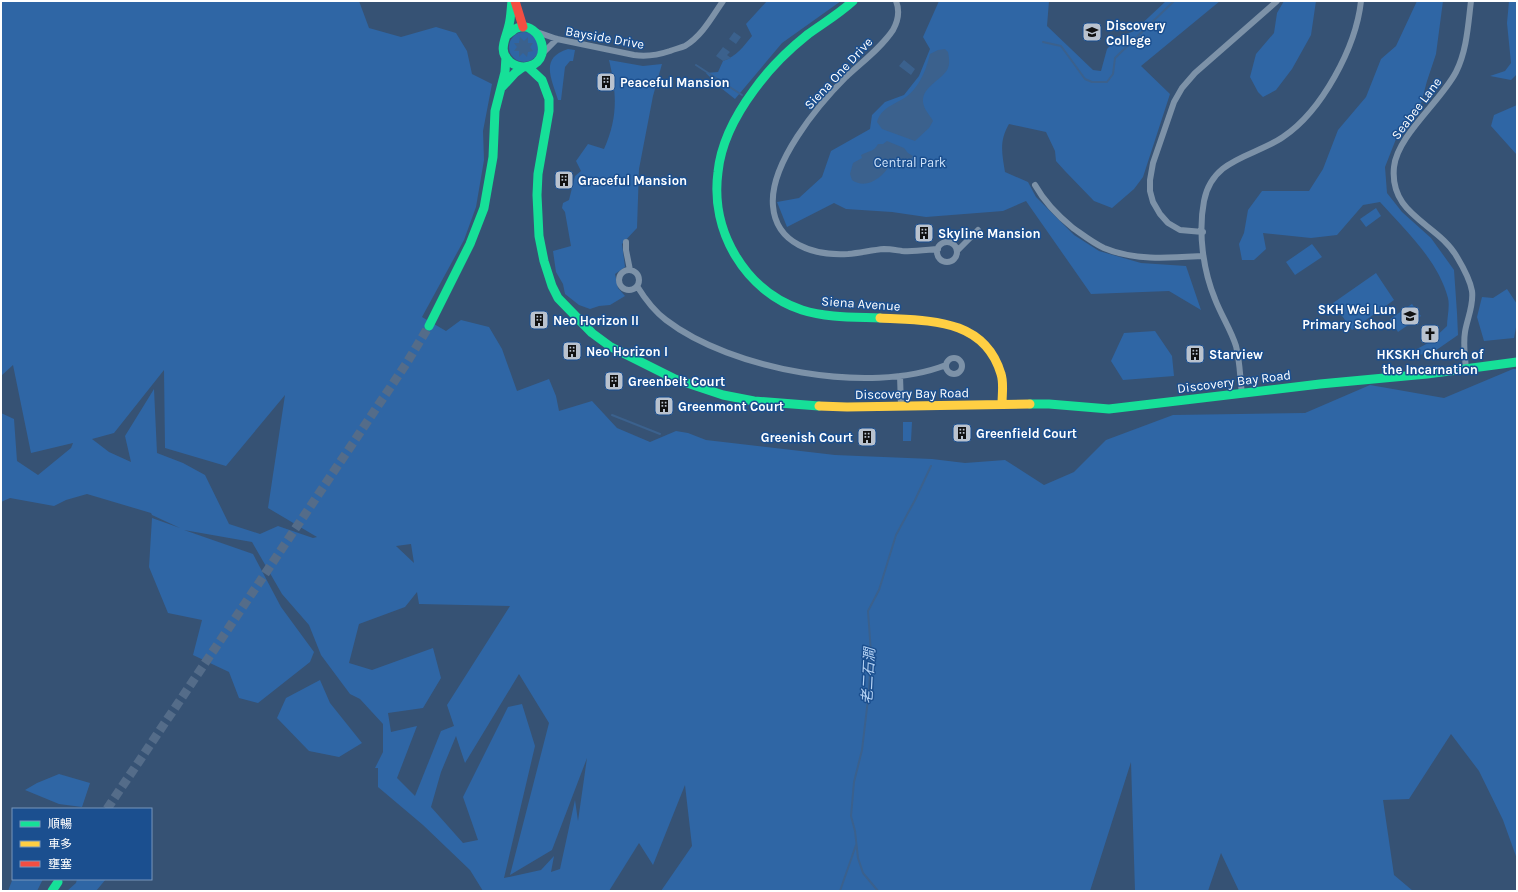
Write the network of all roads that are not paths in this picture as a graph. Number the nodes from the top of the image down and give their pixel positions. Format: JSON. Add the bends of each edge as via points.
{"nodes":[{"id":1,"x":514,"y":1,"type":"edge"},
{"id":2,"x":722,"y":1,"type":"edge"},
{"id":3,"x":854,"y":1,"type":"edge"},
{"id":4,"x":896,"y":1,"type":"edge"},
{"id":5,"x":1277,"y":1,"type":"edge"},
{"id":6,"x":1361,"y":1,"type":"edge"},
{"id":7,"x":1471,"y":1,"type":"edge"},
{"id":8,"x":523,"y":27,"type":"junction"},
{"id":9,"x":536,"y":31,"type":"junction"},
{"id":10,"x":507,"y":35,"type":"junction"},
{"id":11,"x":557,"y":39,"type":"junction"},
{"id":12,"x":542,"y":55,"type":"junction"},
{"id":13,"x":506,"y":58,"type":"junction"},
{"id":14,"x":526,"y":67,"type":"junction"},
{"id":15,"x":542,"y":80,"type":"junction"},
{"id":16,"x":501,"y":88,"type":"junction"},
{"id":17,"x":1035,"y":185,"type":"dead end"},
{"id":18,"x":978,"y":230,"type":"dead end"},
{"id":19,"x":1203,"y":232,"type":"junction"},
{"id":20,"x":626,"y":242,"type":"dead end"},
{"id":21,"x":938,"y":249,"type":"junction"},
{"id":22,"x":957,"y":251,"type":"junction"},
{"id":23,"x":1203,"y":256,"type":"junction"},
{"id":24,"x":630,"y":270,"type":"junction"},
{"id":25,"x":637,"y":286,"type":"junction"},
{"id":26,"x":429,"y":326,"type":"tunnel mouth"},
{"id":27,"x":1517,"y":362,"type":"edge"},
{"id":28,"x":946,"y":365,"type":"dead end"},
{"id":29,"x":1466,"y":369,"type":"junction"},
{"id":30,"x":900,"y":376,"type":"junction"},
{"id":31,"x":1242,"y":394,"type":"junction"},
{"id":32,"x":1002,"y":404,"type":"junction"},
{"id":33,"x":901,"y":406,"type":"junction"},
{"id":34,"x":58,"y":882,"type":"dead end"},
{"id":35,"x":52,"y":891,"type":"edge"}],
"edges":[{"from":1,"to":8,"type":"street"},
{"from":1,"to":10,"type":"street"},
{"from":2,"to":11,"type":"street","name":"Bayside Drive","via":[[695,39],[684,46],[663,53],[634,55]]},
{"from":3,"to":32,"type":"street","name":"Siena Avenue","via":[[800,41],[782,58],[753,92],[732,127],[716,179],[718,210],[726,238],[736,258],[754,280],[779,300],[802,310],[829,316],[942,323],[975,336],[992,355],[1001,374]]},
{"from":4,"to":21,"type":"street","name":"Siena One Drive","via":[[898,14],[893,30],[829,95],[793,143],[774,187],[773,211],[787,237],[795,244],[815,251],[846,254],[883,249]]},
{"from":5,"to":19,"type":"street","via":[[1195,73],[1182,88],[1174,102],[1153,162],[1150,191],[1160,214],[1176,228]]},
{"from":6,"to":19,"type":"street","via":[[1349,47],[1326,90],[1307,115],[1284,137],[1232,162],[1216,176],[1204,200]]},
{"from":7,"to":29,"type":"street","name":"Seabee Lane","via":[[1465,45],[1459,65],[1402,144],[1395,161],[1394,172],[1396,190],[1401,202],[1452,249],[1470,283],[1472,299],[1465,333]]},
{"from":8,"to":9,"type":"street"},
{"from":8,"to":10,"type":"street"},
{"from":9,"to":11,"type":"street","name":"Bayside Drive"},
{"from":9,"to":12,"type":"street","via":[[543,42]]},
{"from":10,"to":13,"type":"street","via":[[503,46]]},
{"from":11,"to":12,"type":"street","name":"Bayside Drive"},
{"from":12,"to":14,"type":"street"},
{"from":12,"to":15,"type":"street","name":"Discovery Bay Road"},
{"from":13,"to":14,"type":"street","via":[[514,65]]},
{"from":13,"to":16,"type":"street"},
{"from":14,"to":15,"type":"street","name":"Discovery Bay Road","via":[[538,74]]},
{"from":14,"to":16,"type":"street","via":[[507,80]]},
{"from":15,"to":33,"type":"street","name":"Discovery Bay Road","via":[[549,100],[538,174],[539,236],[544,261],[558,298],[592,333],[639,363],[675,379],[723,395],[793,405]]},
{"from":16,"to":26,"type":"street","via":[[495,111],[493,157],[484,208],[470,244]]},
{"from":17,"to":23,"type":"street","via":[[1060,218],[1090,241],[1104,248],[1164,259]]},
{"from":18,"to":22,"type":"street"},
{"from":19,"to":23,"type":"street"},
{"from":20,"to":24,"type":"street"},
{"from":21,"to":22,"type":"street","name":"Siena One Drive","via":[[941,244],[950,242]]},
{"from":21,"to":22,"type":"street","via":[[939,258],[948,262],[954,260]]},
{"from":23,"to":31,"type":"street","via":[[1214,299],[1236,347]]},
{"from":24,"to":25,"type":"street","via":[[638,276]]},
{"from":24,"to":25,"type":"street","via":[[621,274],[620,283],[628,290]]},
{"from":25,"to":30,"type":"street","via":[[654,309],[677,328],[746,359],[813,374],[857,378]]},
{"from":27,"to":29,"type":"street","name":"Discovery Bay Road"},
{"from":28,"to":30,"type":"street"},
{"from":29,"to":31,"type":"street","name":"Discovery Bay Road"},
{"from":30,"to":33,"type":"street"},
{"from":31,"to":32,"type":"street","name":"Discovery Bay Road","via":[[1109,409],[1061,404]]},
{"from":32,"to":33,"type":"street","name":"Discovery Bay Road"},
{"from":34,"to":35,"type":"street"}]}
